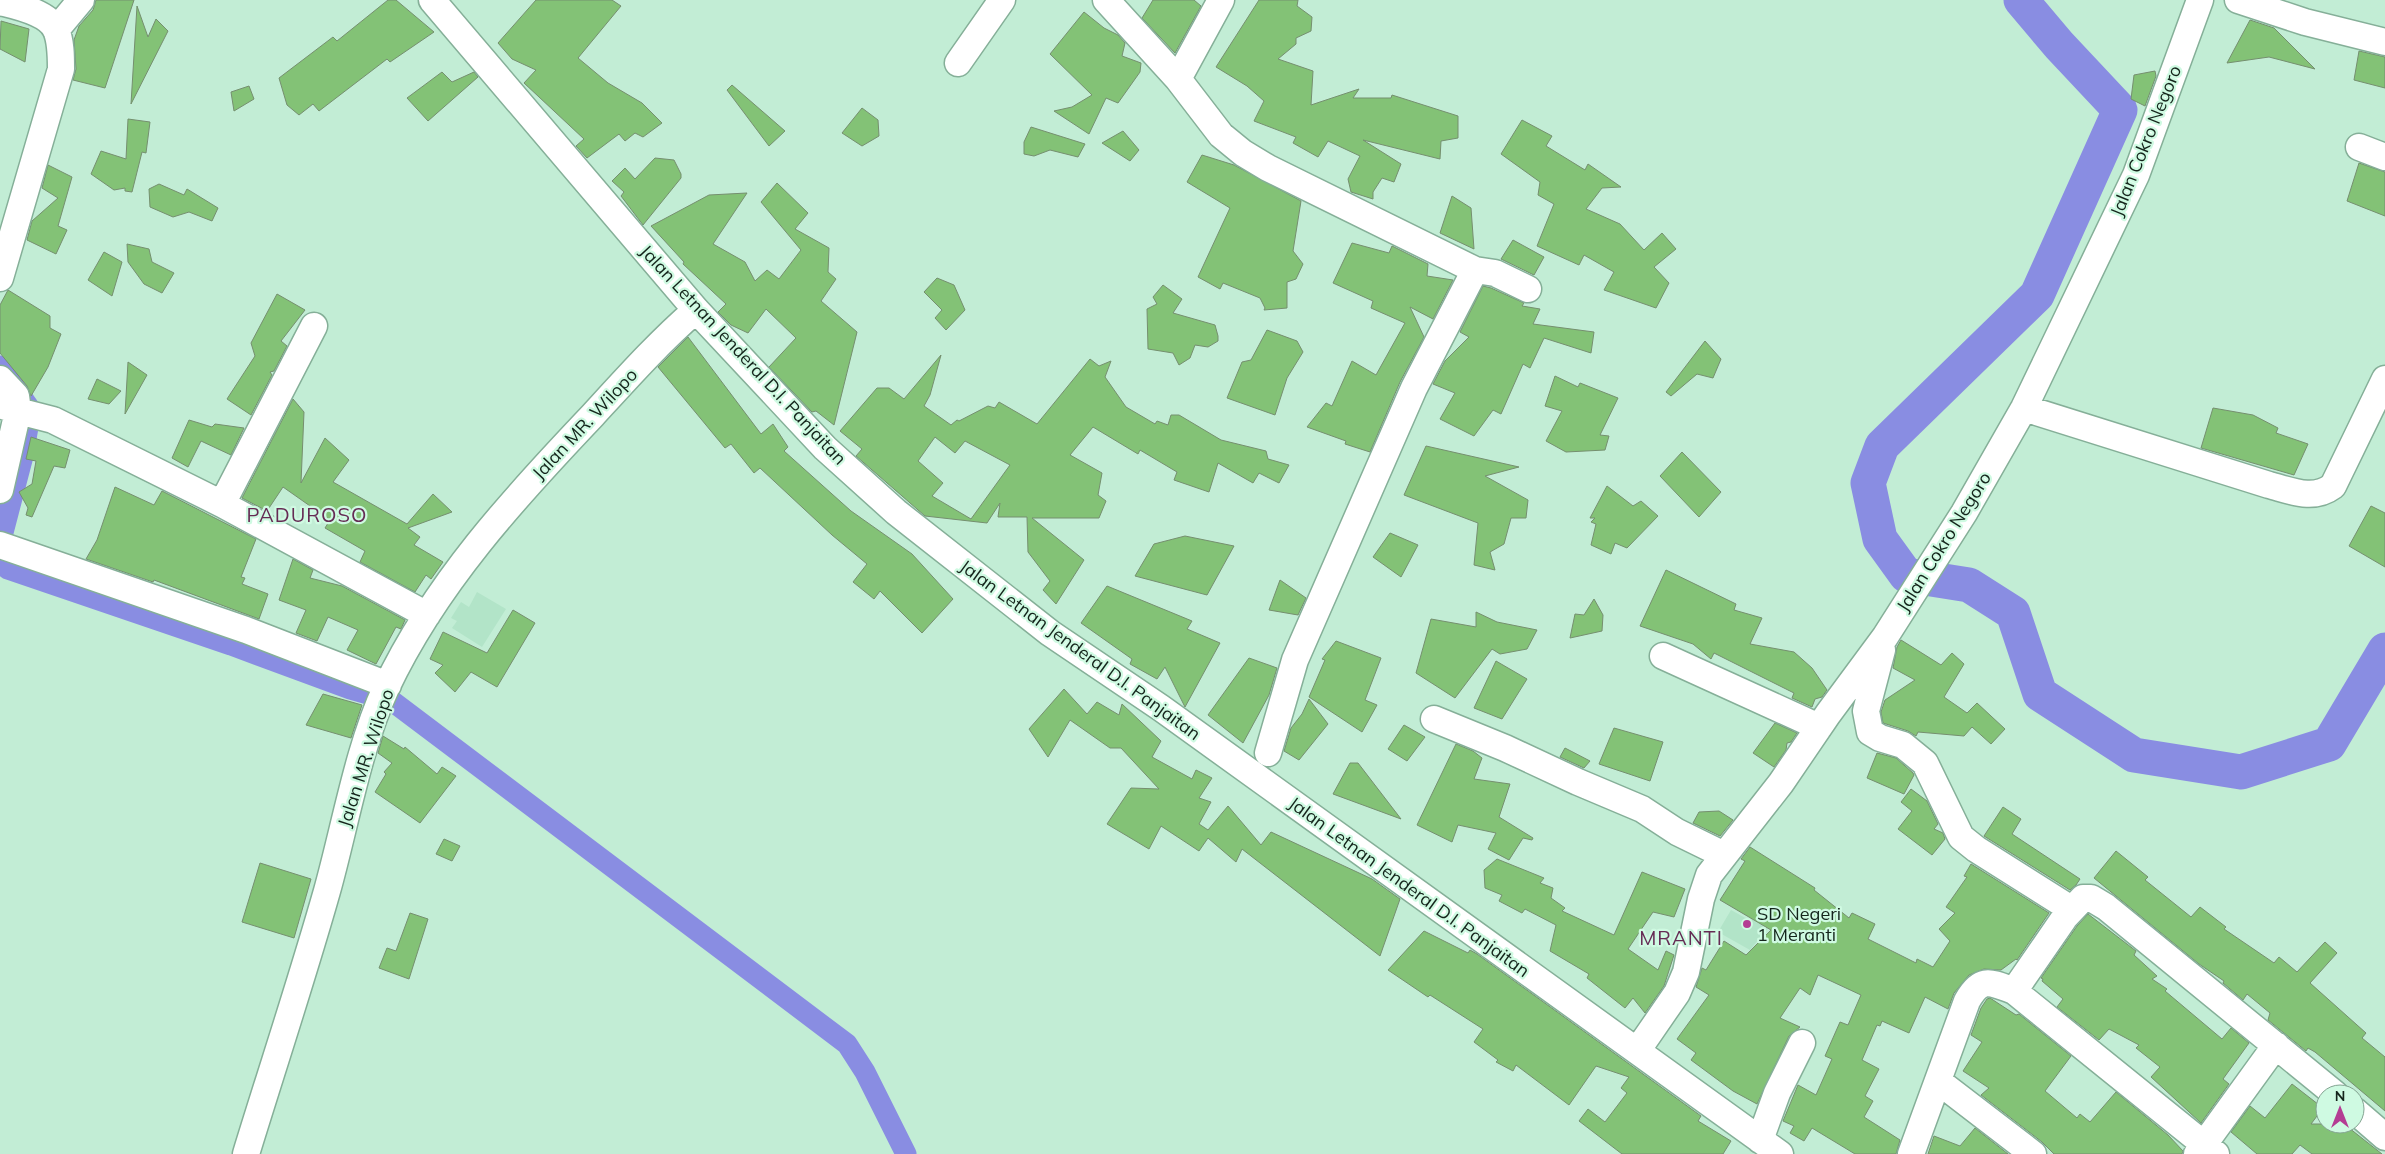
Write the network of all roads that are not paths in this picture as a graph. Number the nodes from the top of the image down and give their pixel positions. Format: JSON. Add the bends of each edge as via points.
{"nodes":[{"id":1,"x":81,"y":0,"type":"edge"},
{"id":2,"x":432,"y":0,"type":"edge"},
{"id":3,"x":1002,"y":0,"type":"edge"},
{"id":4,"x":1106,"y":0,"type":"edge"},
{"id":5,"x":1221,"y":0,"type":"edge"},
{"id":6,"x":2200,"y":0,"type":"edge"},
{"id":7,"x":2238,"y":0,"type":"edge"},
{"id":8,"x":0,"y":2,"type":"edge"},
{"id":9,"x":56,"y":30,"type":"junction"},
{"id":10,"x":2385,"y":42,"type":"edge"},
{"id":11,"x":958,"y":63,"type":"dead end"},
{"id":12,"x":1178,"y":80,"type":"junction"},
{"id":13,"x":2359,"y":147,"type":"dead end"},
{"id":14,"x":2385,"y":157,"type":"edge"},
{"id":15,"x":1475,"y":270,"type":"junction"},
{"id":16,"x":0,"y":278,"type":"edge"},
{"id":17,"x":1528,"y":289,"type":"dead end"},
{"id":18,"x":696,"y":310,"type":"junction"},
{"id":19,"x":314,"y":326,"type":"dead end"},
{"id":20,"x":0,"y":379,"type":"edge"},
{"id":21,"x":2385,"y":379,"type":"edge"},
{"id":22,"x":2024,"y":408,"type":"junction"},
{"id":23,"x":22,"y":412,"type":"edge"},
{"id":24,"x":0,"y":490,"type":"edge"},
{"id":25,"x":222,"y":504,"type":"junction"},
{"id":26,"x":3,"y":546,"type":"edge"},
{"id":27,"x":427,"y":615,"type":"junction"},
{"id":28,"x":1885,"y":637,"type":"junction"},
{"id":29,"x":1663,"y":656,"type":"dead end"},
{"id":30,"x":384,"y":694,"type":"junction"},
{"id":31,"x":1434,"y":719,"type":"dead end"},
{"id":32,"x":1819,"y":727,"type":"junction"},
{"id":33,"x":1268,"y":753,"type":"dead end"},
{"id":34,"x":1724,"y":855,"type":"junction"},
{"id":35,"x":2071,"y":909,"type":"junction"},
{"id":36,"x":2014,"y":992,"type":"junction"},
{"id":37,"x":1802,"y":1043,"type":"dead end"},
{"id":38,"x":2276,"y":1045,"type":"junction"},
{"id":39,"x":1637,"y":1052,"type":"junction"},
{"id":40,"x":1938,"y":1081,"type":"junction"},
{"id":41,"x":2323,"y":1084,"type":"edge"},
{"id":42,"x":2365,"y":1120,"type":"edge"},
{"id":43,"x":2385,"y":1137,"type":"edge"},
{"id":44,"x":1770,"y":1147,"type":"edge"},
{"id":45,"x":2206,"y":1151,"type":"edge"},
{"id":46,"x":246,"y":1154,"type":"edge"},
{"id":47,"x":1911,"y":1154,"type":"edge"},
{"id":48,"x":2034,"y":1154,"type":"edge"}],
"edges":[{"from":1,"to":9,"type":"street"},
{"from":2,"to":18,"type":"street","name":"Jalan Letnan Jenderal D.I. Panjaitan"},
{"from":3,"to":11,"type":"street"},
{"from":4,"to":12,"type":"street"},
{"from":5,"to":12,"type":"street"},
{"from":6,"to":22,"type":"street","name":"Jalan Cokro Negoro","via":[[2136,175]]},
{"from":7,"to":10,"type":"street"},
{"from":8,"to":9,"type":"street","via":[[44,18]]},
{"from":9,"to":16,"type":"street","via":[[61,69]]},
{"from":12,"to":15,"type":"street","via":[[1221,136],[1243,153]]},
{"from":13,"to":14,"type":"street"},
{"from":15,"to":17,"type":"street","via":[[1495,273]]},
{"from":15,"to":33,"type":"street","via":[[1414,388],[1295,660]]},
{"from":18,"to":27,"type":"street","name":"Jalan MR. Wilopo","via":[[671,332],[554,456],[472,550]]},
{"from":18,"to":39,"type":"street","name":"Jalan Letnan Jenderal D.I. Panjaitan","via":[[825,448],[896,512],[993,590]]},
{"from":19,"to":25,"type":"street"},
{"from":20,"to":23,"type":"street","via":[[16,396]]},
{"from":21,"to":22,"type":"street","via":[[2333,486],[2318,495],[2270,485]]},
{"from":22,"to":28,"type":"street","name":"Jalan Cokro Negoro","via":[[1964,513]]},
{"from":23,"to":24,"type":"street"},
{"from":23,"to":25,"type":"street"},
{"from":25,"to":27,"type":"street"},
{"from":26,"to":30,"type":"street","via":[[246,630]]},
{"from":27,"to":30,"type":"street","name":"Jalan MR. Wilopo"},
{"from":28,"to":32,"type":"street","name":"Jalan Cokro Negoro"},
{"from":28,"to":35,"type":"street","via":[[1866,711],[1870,732],[1903,745],[1925,763],[1961,837]]},
{"from":29,"to":32,"type":"street"},
{"from":30,"to":46,"type":"street","name":"Jalan MR. Wilopo","via":[[360,764],[326,892]]},
{"from":31,"to":34,"type":"street","via":[[1642,809],[1677,832]]},
{"from":32,"to":34,"type":"street","name":"Jalan Cokro Negoro","via":[[1781,783]]},
{"from":34,"to":39,"type":"street","name":"Jalan Cokro Negoro","via":[[1709,875],[1678,993]]},
{"from":35,"to":36,"type":"street"},
{"from":35,"to":38,"type":"street","via":[[2079,900],[2088,898],[2106,907]]},
{"from":36,"to":40,"type":"street","via":[[1986,983],[1978,985]]},
{"from":36,"to":45,"type":"street"},
{"from":37,"to":44,"type":"street","via":[[1778,1093]]},
{"from":38,"to":41,"type":"street"},
{"from":38,"to":45,"type":"street"},
{"from":39,"to":44,"type":"street","name":"Jalan Letnan Jenderal D.I. Panjaitan"},
{"from":40,"to":47,"type":"street"},
{"from":40,"to":48,"type":"street"},
{"from":42,"to":43,"type":"street"}]}
